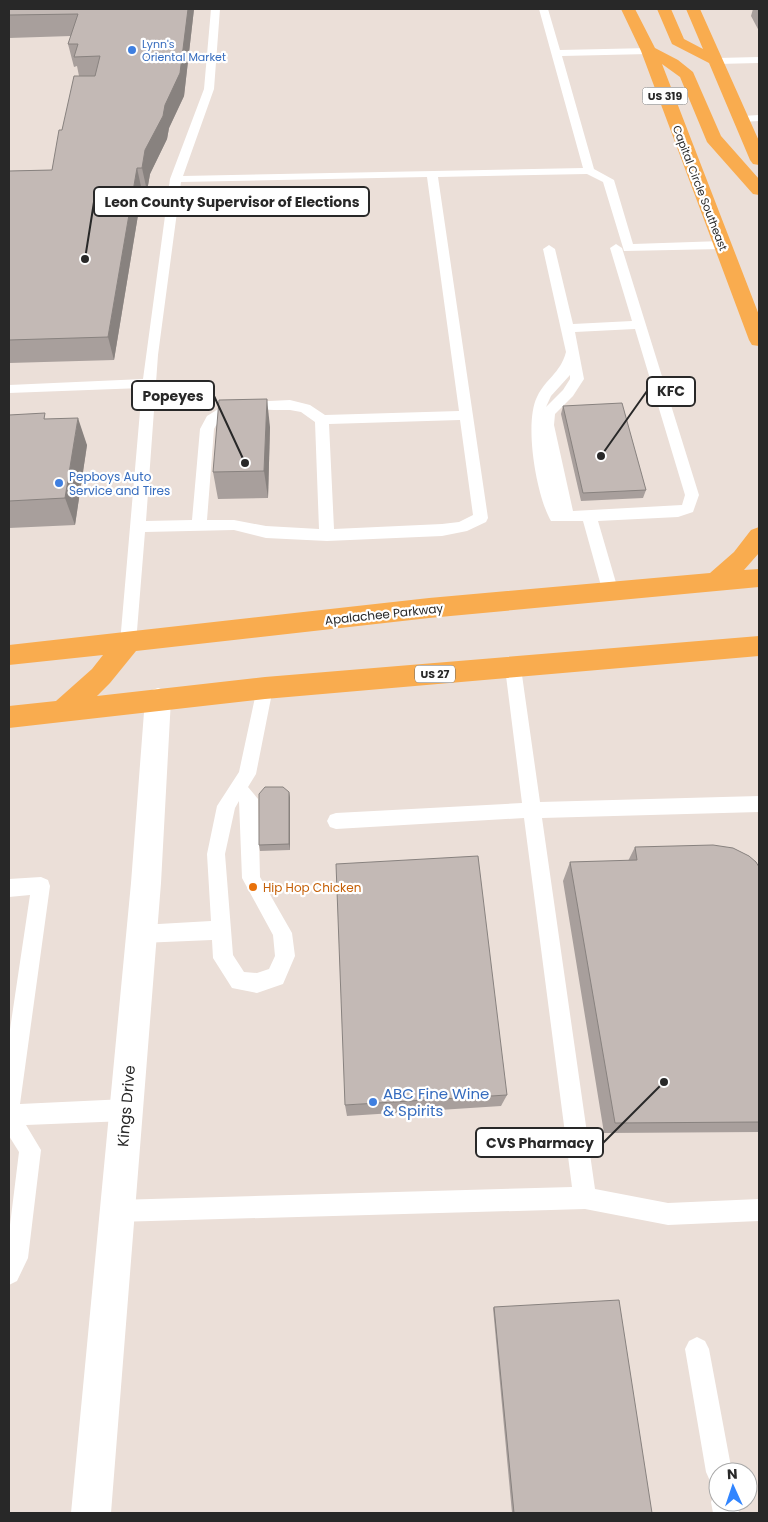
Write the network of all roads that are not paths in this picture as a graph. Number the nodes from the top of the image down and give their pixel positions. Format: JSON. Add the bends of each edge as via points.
{"nodes":[{"id":1,"x":215,"y":9,"type":"edge"},
{"id":2,"x":544,"y":9,"type":"edge"},
{"id":3,"x":628,"y":9,"type":"edge"},
{"id":4,"x":664,"y":9,"type":"edge"},
{"id":5,"x":694,"y":9,"type":"edge"},
{"id":6,"x":649,"y":51,"type":"junction"},
{"id":7,"x":556,"y":53,"type":"junction"},
{"id":8,"x":759,"y":60,"type":"edge"},
{"id":9,"x":717,"y":61,"type":"junction"},
{"id":10,"x":742,"y":118,"type":"junction"},
{"id":11,"x":759,"y":118,"type":"edge"},
{"id":12,"x":759,"y":160,"type":"edge"},
{"id":13,"x":589,"y":171,"type":"junction"},
{"id":14,"x":432,"y":174,"type":"junction"},
{"id":15,"x":176,"y":179,"type":"junction"},
{"id":16,"x":759,"y":190,"type":"edge"},
{"id":17,"x":722,"y":245,"type":"junction"},
{"id":18,"x":616,"y":248,"type":"dead end"},
{"id":19,"x":549,"y":250,"type":"dead end"},
{"id":20,"x":640,"y":325,"type":"junction"},
{"id":21,"x":568,"y":328,"type":"junction"},
{"id":22,"x":759,"y":340,"type":"edge"},
{"id":23,"x":148,"y":383,"type":"junction"},
{"id":24,"x":9,"y":390,"type":"edge"},
{"id":25,"x":466,"y":415,"type":"junction"},
{"id":26,"x":322,"y":420,"type":"junction"},
{"id":27,"x":589,"y":515,"type":"junction"},
{"id":28,"x":199,"y":526,"type":"junction"},
{"id":29,"x":138,"y":527,"type":"junction"},
{"id":30,"x":327,"y":535,"type":"junction"},
{"id":31,"x":759,"y":536,"type":"edge"},
{"id":32,"x":759,"y":578,"type":"edge"},
{"id":33,"x":715,"y":583,"type":"junction"},
{"id":34,"x":611,"y":593,"type":"junction"},
{"id":35,"x":128,"y":643,"type":"junction"},
{"id":36,"x":759,"y":646,"type":"edge"},
{"id":37,"x":712,"y":651,"type":"junction"},
{"id":38,"x":9,"y":655,"type":"edge"},
{"id":39,"x":759,"y":666,"type":"edge"},
{"id":40,"x":513,"y":668,"type":"junction"},
{"id":41,"x":265,"y":688,"type":"junction"},
{"id":42,"x":158,"y":700,"type":"junction"},
{"id":43,"x":64,"y":710,"type":"junction"},
{"id":44,"x":9,"y":717,"type":"edge"},
{"id":45,"x":238,"y":788,"type":"junction"},
{"id":46,"x":759,"y":804,"type":"edge"},
{"id":47,"x":532,"y":810,"type":"junction"},
{"id":48,"x":336,"y":821,"type":"dead end"},
{"id":49,"x":9,"y":888,"type":"edge"},
{"id":50,"x":221,"y":930,"type":"junction"},
{"id":51,"x":141,"y":934,"type":"junction"},
{"id":52,"x":9,"y":1104,"type":"edge"},
{"id":53,"x":126,"y":1110,"type":"junction"},
{"id":54,"x":9,"y":1116,"type":"edge"},
{"id":55,"x":585,"y":1198,"type":"junction"},
{"id":56,"x":759,"y":1210,"type":"edge"},
{"id":57,"x":116,"y":1211,"type":"junction"},
{"id":58,"x":9,"y":1272,"type":"edge"},
{"id":59,"x":697,"y":1349,"type":"dead end"},
{"id":60,"x":717,"y":1462,"type":"edge"},
{"id":61,"x":90,"y":1513,"type":"edge"}],
"edges":[{"from":1,"to":15,"type":"lane","via":[[209,89]]},
{"from":2,"to":7,"type":"lane"},
{"from":3,"to":6,"type":"main road","name":"Capital Circle Southeast","number":"US 319"},
{"from":4,"to":9,"type":"main road","via":[[677,41]]},
{"from":5,"to":9,"type":"main road"},
{"from":6,"to":7,"type":"lane"},
{"from":6,"to":16,"type":"main road","via":[[687,75],[713,138]]},
{"from":6,"to":17,"type":"main road","name":"Capital Circle Southeast","number":"US 319"},
{"from":7,"to":13,"type":"lane"},
{"from":8,"to":9,"type":"lane"},
{"from":9,"to":10,"type":"main road"},
{"from":10,"to":11,"type":"lane"},
{"from":10,"to":12,"type":"main road"},
{"from":13,"to":14,"type":"lane"},
{"from":13,"to":17,"type":"lane","via":[[608,180],[628,248]]},
{"from":14,"to":15,"type":"lane"},
{"from":14,"to":25,"type":"lane"},
{"from":15,"to":23,"type":"lane"},
{"from":17,"to":22,"type":"main road","name":"Capital Circle Southeast","number":"US 319"},
{"from":18,"to":20,"type":"lane"},
{"from":19,"to":21,"type":"lane"},
{"from":20,"to":21,"type":"lane"},
{"from":20,"to":27,"type":"lane","via":[[692,500],[688,508],[678,512]]},
{"from":21,"to":27,"type":"lane","via":[[573,350],[569,367],[545,394],[537,420],[547,496],[556,517]]},
{"from":23,"to":24,"type":"lane"},
{"from":23,"to":29,"type":"lane"},
{"from":25,"to":26,"type":"lane"},
{"from":25,"to":30,"type":"lane","via":[[480,518],[462,527],[442,530]]},
{"from":26,"to":28,"type":"lane","via":[[305,408],[290,405],[228,408],[212,419],[207,429]]},
{"from":26,"to":30,"type":"lane"},
{"from":27,"to":34,"type":"lane"},
{"from":28,"to":29,"type":"lane"},
{"from":28,"to":30,"type":"lane"},
{"from":29,"to":35,"type":"lane"},
{"from":31,"to":33,"type":"main road","via":[[742,558]]},
{"from":32,"to":33,"type":"main road","name":"Apalachee Parkway"},
{"from":33,"to":34,"type":"main road","name":"Apalachee Parkway"},
{"from":34,"to":35,"type":"main road","name":"Apalachee Parkway","via":[[429,608]]},
{"from":35,"to":38,"type":"main road","name":"Apalachee Parkway"},
{"from":35,"to":43,"type":"main road","via":[[100,676]]},
{"from":36,"to":37,"type":"main road","number":"US 27"},
{"from":37,"to":39,"type":"main road"},
{"from":37,"to":40,"type":"main road","number":"US 27"},
{"from":40,"to":41,"type":"main road","number":"US 27"},
{"from":40,"to":47,"type":"lane"},
{"from":41,"to":42,"type":"main road","number":"US 27"},
{"from":41,"to":45,"type":"lane","via":[[247,774]]},
{"from":42,"to":43,"type":"main road","number":"US 27"},
{"from":42,"to":51,"type":"street","name":"Kings Drive"},
{"from":43,"to":44,"type":"main road","number":"US 27"},
{"from":45,"to":50,"type":"lane","via":[[226,806],[216,854]]},
{"from":45,"to":50,"type":"lane","via":[[249,798],[251,878],[282,933],[285,956],[276,977],[257,983],[238,981],[223,958]]},
{"from":46,"to":47,"type":"lane"},
{"from":47,"to":48,"type":"lane"},
{"from":47,"to":55,"type":"lane"},
{"from":49,"to":52,"type":"lane","via":[[41,886]]},
{"from":50,"to":51,"type":"lane"},
{"from":51,"to":53,"type":"street","name":"Kings Drive"},
{"from":53,"to":54,"type":"lane"},
{"from":53,"to":57,"type":"street","name":"Kings Drive"},
{"from":54,"to":58,"type":"lane","via":[[30,1150],[17,1258]]},
{"from":55,"to":56,"type":"lane","via":[[668,1214]]},
{"from":55,"to":57,"type":"lane"},
{"from":57,"to":61,"type":"street","name":"Kings Drive"},
{"from":59,"to":60,"type":"lane"}]}
